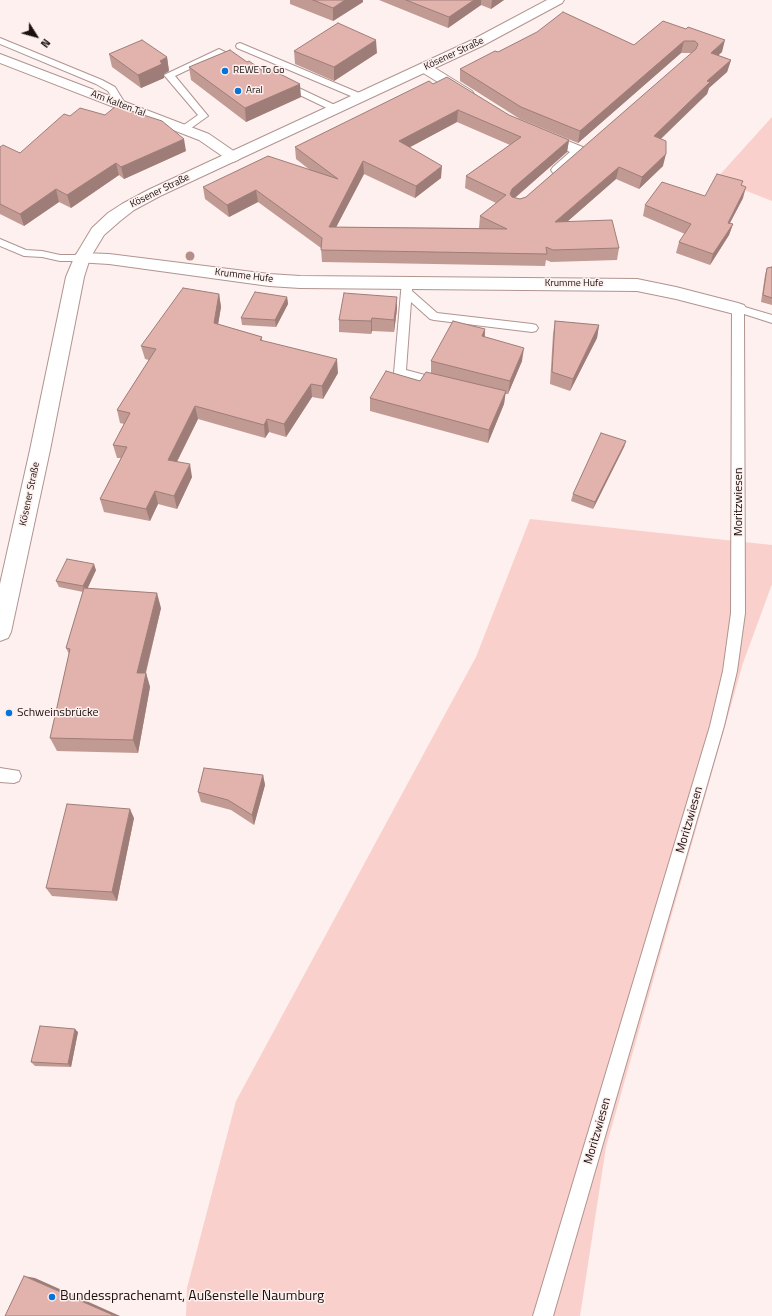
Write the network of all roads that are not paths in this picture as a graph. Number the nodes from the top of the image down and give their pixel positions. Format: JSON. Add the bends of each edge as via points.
{"nodes":[{"id":1,"x":557,"y":0,"type":"edge"},
{"id":2,"x":0,"y":42,"type":"edge"},
{"id":3,"x":240,"y":46,"type":"dead end"},
{"id":4,"x":0,"y":58,"type":"edge"},
{"id":5,"x":246,"y":65,"type":"edge"},
{"id":6,"x":425,"y":68,"type":"junction"},
{"id":7,"x":274,"y":79,"type":"edge"},
{"id":8,"x":361,"y":97,"type":"junction"},
{"id":9,"x":482,"y":103,"type":"edge"},
{"id":10,"x":121,"y":105,"type":"junction"},
{"id":11,"x":336,"y":109,"type":"junction"},
{"id":12,"x":184,"y":129,"type":"junction"},
{"id":13,"x":527,"y":129,"type":"edge"},
{"id":14,"x":592,"y":141,"type":"edge"},
{"id":15,"x":580,"y":151,"type":"junction"},
{"id":16,"x":233,"y":157,"type":"junction"},
{"id":17,"x":546,"y":181,"type":"edge"},
{"id":18,"x":0,"y":242,"type":"edge"},
{"id":19,"x":82,"y":258,"type":"junction"},
{"id":20,"x":407,"y":288,"type":"junction"},
{"id":21,"x":738,"y":309,"type":"junction"},
{"id":22,"x":772,"y":319,"type":"edge"},
{"id":23,"x":532,"y":328,"type":"dead end"},
{"id":24,"x":452,"y":386,"type":"edge"},
{"id":25,"x":0,"y":632,"type":"edge"},
{"id":26,"x":544,"y":1316,"type":"edge"}],
"edges":[{"from":1,"to":6,"type":"street","name":"Kösener Straße"},
{"from":2,"to":10,"type":"lane","via":[[112,89]]},
{"from":3,"to":8,"type":"lane"},
{"from":4,"to":10,"type":"street","name":"Am Kalten Tal"},
{"from":5,"to":12,"type":"lane","via":[[219,52],[169,75],[203,116]]},
{"from":6,"to":8,"type":"street","name":"Kösener Straße"},
{"from":6,"to":9,"type":"street"},
{"from":7,"to":11,"type":"lane"},
{"from":8,"to":11,"type":"street","name":"Kösener Straße"},
{"from":10,"to":12,"type":"street","name":"Am Kalten Tal"},
{"from":11,"to":16,"type":"street","name":"Kösener Straße"},
{"from":12,"to":16,"type":"street","name":"Am Kalten Tal","via":[[212,141]]},
{"from":13,"to":15,"type":"street"},
{"from":14,"to":15,"type":"street"},
{"from":15,"to":17,"type":"street"},
{"from":16,"to":19,"type":"street","name":"Kösener Straße","via":[[140,200],[114,217],[95,236]]},
{"from":18,"to":19,"type":"lane","via":[[24,253]]},
{"from":19,"to":20,"type":"street","name":"Krumme Hufe","via":[[109,259],[269,280]]},
{"from":19,"to":25,"type":"street","name":"Kösener Straße","via":[[65,320]]},
{"from":20,"to":21,"type":"street","name":"Krumme Hufe","via":[[637,285]]},
{"from":20,"to":23,"type":"lane","via":[[434,316]]},
{"from":20,"to":24,"type":"lane","via":[[400,373]]},
{"from":21,"to":22,"type":"lane"},
{"from":21,"to":26,"type":"lane","name":"Moritzwiesen","via":[[738,613],[730,671],[718,726]]}]}
